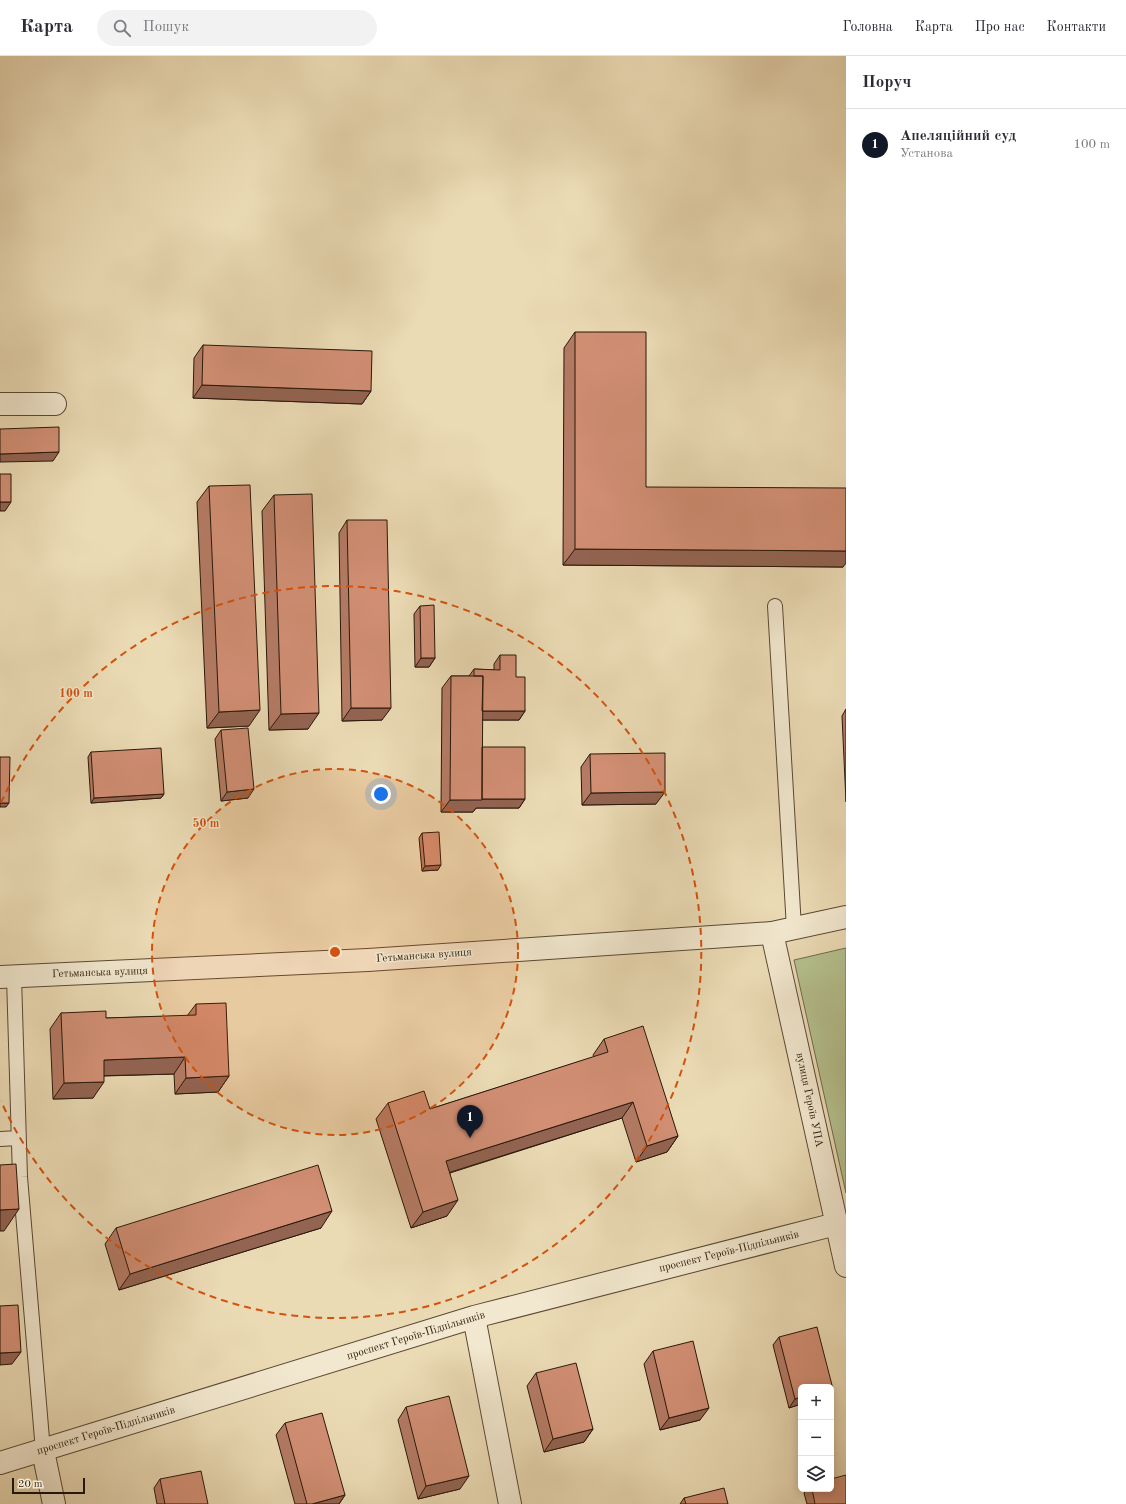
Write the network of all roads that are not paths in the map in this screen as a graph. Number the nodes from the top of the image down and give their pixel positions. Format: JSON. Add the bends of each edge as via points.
{"nodes":[{"id":1,"x":0,"y":404,"type":"edge"},
{"id":2,"x":55,"y":404,"type":"dead end"},
{"id":3,"x":776,"y":606,"type":"dead end"},
{"id":4,"x":846,"y":916,"type":"edge"},
{"id":5,"x":794,"y":928,"type":"junction"},
{"id":6,"x":772,"y":933,"type":"junction"},
{"id":7,"x":7,"y":977,"type":"edge"},
{"id":8,"x":18,"y":1138,"type":"junction"},
{"id":9,"x":0,"y":1139,"type":"edge"},
{"id":10,"x":836,"y":1224,"type":"junction"},
{"id":11,"x":846,"y":1266,"type":"edge"},
{"id":12,"x":474,"y":1317,"type":"junction"},
{"id":13,"x":43,"y":1451,"type":"junction"},
{"id":14,"x":0,"y":1464,"type":"edge"},
{"id":15,"x":54,"y":1504,"type":"edge"},
{"id":16,"x":510,"y":1504,"type":"edge"}],
"edges":[{"from":1,"to":2,"type":"street"},
{"from":3,"to":5,"type":"lane"},
{"from":4,"to":5,"type":"street","name":"Гетьманська вулиця"},
{"from":5,"to":6,"type":"street","name":"Гетьманська вулиця"},
{"from":6,"to":7,"type":"street","name":"Гетьманська вулиця","via":[[368,960]]},
{"from":6,"to":10,"type":"street","name":"вулиця Героїв УПА"},
{"from":7,"to":8,"type":"lane"},
{"from":8,"to":9,"type":"lane"},
{"from":8,"to":13,"type":"lane"},
{"from":10,"to":11,"type":"street","name":"вулиця Героїв УПА"},
{"from":10,"to":12,"type":"street","name":"проспект Героїв-Підпільників"},
{"from":12,"to":13,"type":"street","name":"проспект Героїв-Підпільників"},
{"from":12,"to":16,"type":"street"},
{"from":13,"to":14,"type":"street","name":"проспект Героїв-Підпільників"},
{"from":13,"to":15,"type":"street"}]}
